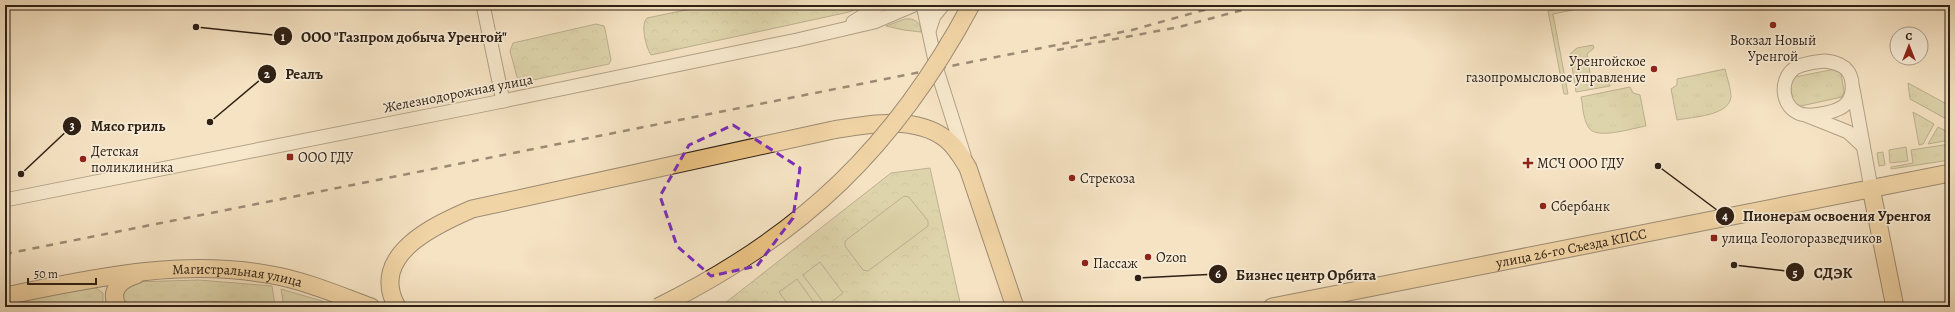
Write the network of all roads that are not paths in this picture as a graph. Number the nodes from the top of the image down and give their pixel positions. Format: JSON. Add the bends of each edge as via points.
{"nodes":[{"id":1,"x":483,"y":5,"type":"edge"},
{"id":2,"x":880,"y":5,"type":"edge"},
{"id":3,"x":914,"y":5,"type":"edge"},
{"id":4,"x":923,"y":5,"type":"edge"},
{"id":5,"x":943,"y":5,"type":"edge"},
{"id":6,"x":971,"y":5,"type":"edge"},
{"id":7,"x":983,"y":5,"type":"edge"},
{"id":8,"x":832,"y":32,"type":"junction"},
{"id":9,"x":928,"y":32,"type":"junction"},
{"id":10,"x":1851,"y":80,"type":"junction"},
{"id":11,"x":503,"y":101,"type":"junction"},
{"id":12,"x":1803,"y":114,"type":"junction"},
{"id":13,"x":1863,"y":146,"type":"junction"},
{"id":14,"x":968,"y":168,"type":"junction"},
{"id":15,"x":1950,"y":173,"type":"edge"},
{"id":16,"x":1871,"y":188,"type":"junction"},
{"id":17,"x":5,"y":200,"type":"edge"},
{"id":18,"x":154,"y":270,"type":"junction"},
{"id":19,"x":329,"y":291,"type":"junction"},
{"id":20,"x":5,"y":296,"type":"edge"},
{"id":21,"x":118,"y":307,"type":"edge"},
{"id":22,"x":344,"y":307,"type":"edge"},
{"id":23,"x":370,"y":307,"type":"edge"},
{"id":24,"x":397,"y":307,"type":"edge"},
{"id":25,"x":658,"y":307,"type":"edge"},
{"id":26,"x":680,"y":307,"type":"edge"},
{"id":27,"x":1015,"y":307,"type":"edge"},
{"id":28,"x":1272,"y":307,"type":"edge"},
{"id":29,"x":1895,"y":307,"type":"edge"}],
"edges":[{"from":1,"to":11,"type":"street"},
{"from":2,"to":8,"type":"street"},
{"from":3,"to":8,"type":"street","name":"Железнодорожная улица","via":[[884,19]]},
{"from":4,"to":9,"type":"street"},
{"from":5,"to":9,"type":"street","via":[[934,16]]},
{"from":6,"to":25,"type":"main road","bridge":true,"via":[[938,62],[910,102],[881,140],[841,183],[755,252]]},
{"from":7,"to":26,"type":"main road","via":[[952,61],[914,117],[889,148],[848,190],[805,228],[761,260]]},
{"from":8,"to":11,"type":"street","name":"Железнодорожная улица"},
{"from":9,"to":14,"type":"street","via":[[942,88]]},
{"from":10,"to":12,"type":"street","via":[[1851,97],[1838,110]]},
{"from":10,"to":12,"type":"street","via":[[1845,68],[1832,62],[1818,62],[1795,68],[1787,78],[1784,94],[1791,108]]},
{"from":10,"to":13,"type":"street"},
{"from":11,"to":17,"type":"street","name":"Железнодорожная улица"},
{"from":12,"to":13,"type":"street","via":[[1848,132]]},
{"from":13,"to":16,"type":"street"},
{"from":14,"to":24,"type":"main road","via":[[957,150],[940,135],[906,124],[877,124],[818,134],[482,206],[435,226],[412,242],[402,253],[391,275],[392,297]]},
{"from":14,"to":27,"type":"main road"},
{"from":15,"to":16,"type":"main road","name":"улица 26-го Съезда КПСС"},
{"from":16,"to":28,"type":"main road","name":"улица 26-го Съезда КПСС"},
{"from":16,"to":29,"type":"main road"},
{"from":18,"to":19,"type":"main road","name":"Магистральная улица","via":[[209,268],[256,272]]},
{"from":18,"to":20,"type":"main road","name":"Магистральная улица","via":[[106,276]]},
{"from":18,"to":21,"type":"main road","via":[[132,276],[120,283],[115,294]]},
{"from":19,"to":22,"type":"main road"},
{"from":19,"to":23,"type":"main road","name":"Магистральная улица"}]}
